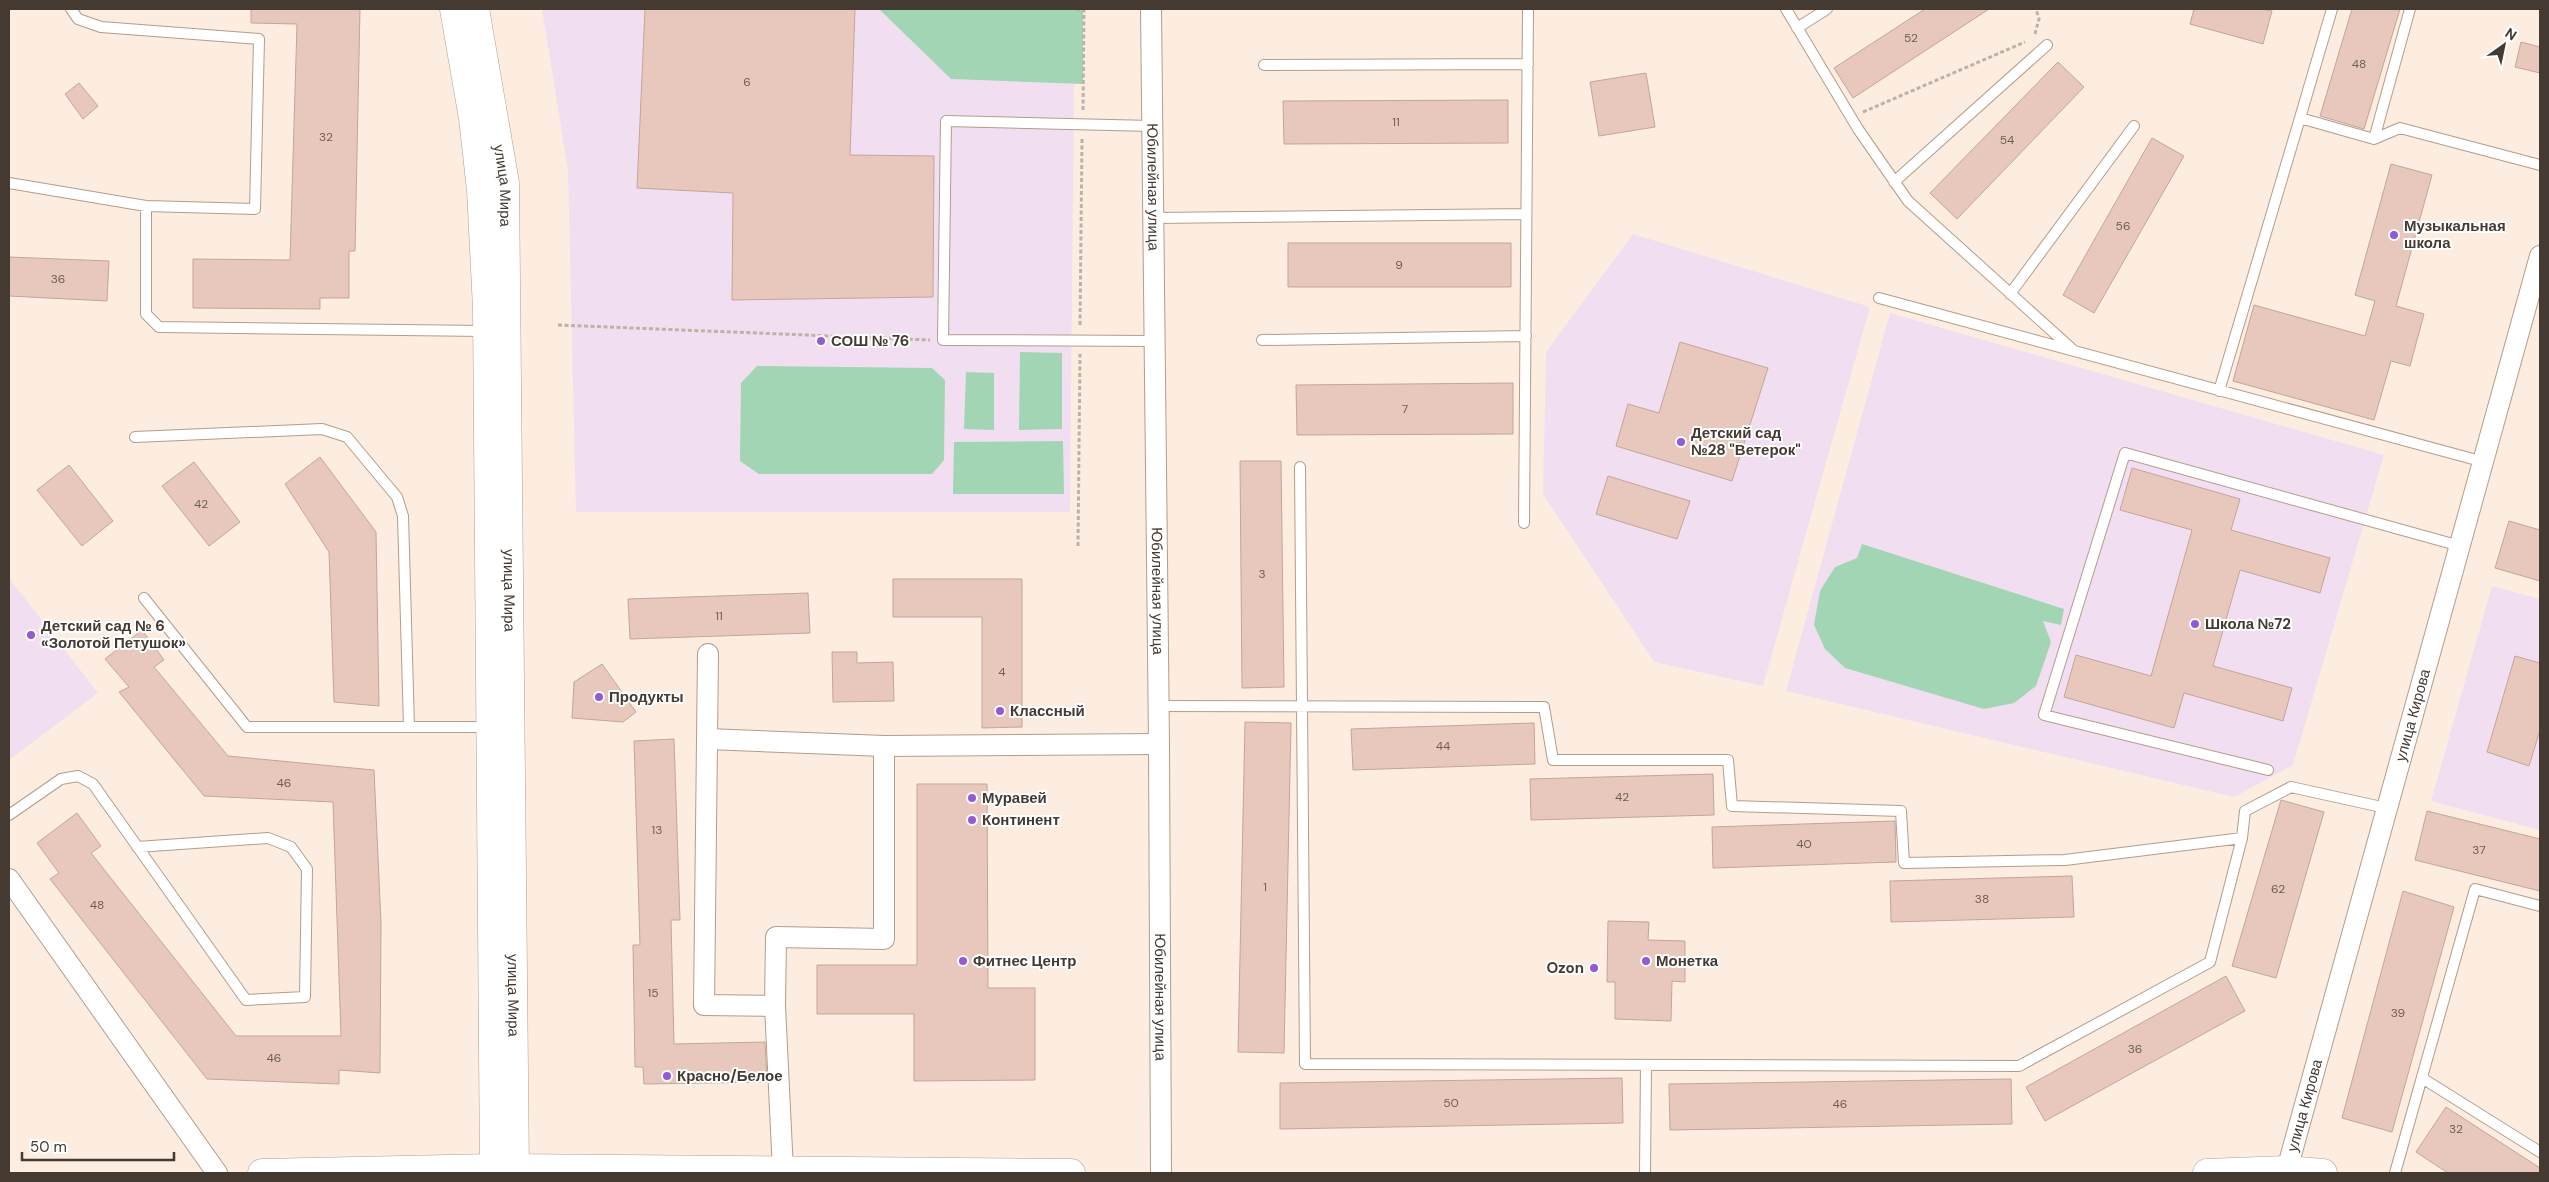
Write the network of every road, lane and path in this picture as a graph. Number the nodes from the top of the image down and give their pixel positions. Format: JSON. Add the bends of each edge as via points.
{"nodes":[{"id":1,"x":71,"y":9,"type":"edge"},
{"id":2,"x":454,"y":9,"type":"edge"},
{"id":3,"x":475,"y":9,"type":"edge"},
{"id":4,"x":1076,"y":9,"type":"edge"},
{"id":5,"x":1151,"y":9,"type":"edge"},
{"id":6,"x":1528,"y":9,"type":"edge"},
{"id":7,"x":1786,"y":9,"type":"edge"},
{"id":8,"x":1827,"y":9,"type":"edge"},
{"id":9,"x":2036,"y":9,"type":"edge"},
{"id":10,"x":2332,"y":9,"type":"edge"},
{"id":11,"x":2410,"y":9,"type":"edge"},
{"id":12,"x":1084,"y":10,"type":"edge"},
{"id":13,"x":1797,"y":28,"type":"junction"},
{"id":14,"x":2047,"y":45,"type":"dead end"},
{"id":15,"x":1528,"y":64,"type":"junction"},
{"id":16,"x":1264,"y":65,"type":"dead end"},
{"id":17,"x":1850,"y":117,"type":"junction"},
{"id":18,"x":2300,"y":118,"type":"junction"},
{"id":19,"x":1082,"y":124,"type":"junction"},
{"id":20,"x":1152,"y":126,"type":"junction"},
{"id":21,"x":2134,"y":126,"type":"dead end"},
{"id":22,"x":2374,"y":139,"type":"junction"},
{"id":23,"x":2540,"y":166,"type":"edge"},
{"id":24,"x":1894,"y":182,"type":"junction"},
{"id":25,"x":9,"y":183,"type":"edge"},
{"id":26,"x":146,"y":206,"type":"junction"},
{"id":27,"x":1526,"y":214,"type":"junction"},
{"id":28,"x":1153,"y":218,"type":"junction"},
{"id":29,"x":2540,"y":256,"type":"edge"},
{"id":30,"x":2010,"y":294,"type":"junction"},
{"id":31,"x":1880,"y":298,"type":"dead end"},
{"id":32,"x":558,"y":325,"type":"dead end"},
{"id":33,"x":498,"y":331,"type":"junction"},
{"id":34,"x":1526,"y":336,"type":"junction"},
{"id":35,"x":943,"y":340,"type":"junction"},
{"id":36,"x":1080,"y":340,"type":"junction"},
{"id":37,"x":1154,"y":340,"type":"junction"},
{"id":38,"x":1262,"y":340,"type":"dead end"},
{"id":39,"x":2074,"y":352,"type":"junction"},
{"id":40,"x":2219,"y":391,"type":"junction"},
{"id":41,"x":135,"y":437,"type":"dead end"},
{"id":42,"x":2484,"y":462,"type":"junction"},
{"id":43,"x":1300,"y":467,"type":"dead end"},
{"id":44,"x":1524,"y":522,"type":"dead end"},
{"id":45,"x":1078,"y":546,"type":"dead end"},
{"id":46,"x":2460,"y":546,"type":"junction"},
{"id":47,"x":144,"y":598,"type":"dead end"},
{"id":48,"x":708,"y":654,"type":"dead end"},
{"id":49,"x":1302,"y":705,"type":"junction"},
{"id":50,"x":1156,"y":706,"type":"junction"},
{"id":51,"x":409,"y":727,"type":"junction"},
{"id":52,"x":501,"y":728,"type":"junction"},
{"id":53,"x":708,"y":739,"type":"junction"},
{"id":54,"x":1159,"y":744,"type":"junction"},
{"id":55,"x":884,"y":746,"type":"junction"},
{"id":56,"x":2268,"y":770,"type":"dead end"},
{"id":57,"x":2386,"y":808,"type":"junction"},
{"id":58,"x":9,"y":815,"type":"edge"},
{"id":59,"x":2242,"y":838,"type":"junction"},
{"id":60,"x":138,"y":847,"type":"junction"},
{"id":61,"x":9,"y":879,"type":"edge"},
{"id":62,"x":2540,"y":906,"type":"edge"},
{"id":63,"x":774,"y":1006,"type":"junction"},
{"id":64,"x":1646,"y":1065,"type":"junction"},
{"id":65,"x":2422,"y":1078,"type":"junction"},
{"id":66,"x":2540,"y":1152,"type":"edge"},
{"id":67,"x":504,"y":1171,"type":"edge"},
{"id":68,"x":782,"y":1171,"type":"junction"},
{"id":69,"x":2286,"y":1171,"type":"edge"},
{"id":70,"x":217,"y":1173,"type":"edge"},
{"id":71,"x":262,"y":1173,"type":"edge"},
{"id":72,"x":1071,"y":1173,"type":"edge"},
{"id":73,"x":1161,"y":1173,"type":"edge"},
{"id":74,"x":1645,"y":1173,"type":"edge"},
{"id":75,"x":2207,"y":1173,"type":"edge"},
{"id":76,"x":2323,"y":1173,"type":"edge"},
{"id":77,"x":2395,"y":1173,"type":"edge"}],
"edges":[{"from":1,"to":26,"type":"lane","via":[[78,19],[101,27],[259,39],[255,209]]},
{"from":2,"to":33,"type":"street","name":"улица Мира","via":[[473,118]]},
{"from":3,"to":33,"type":"street","name":"улица Мира","via":[[506,183]]},
{"from":4,"to":12,"type":"path"},
{"from":5,"to":20,"type":"street","name":"Юбилейная улица"},
{"from":6,"to":15,"type":"lane"},
{"from":7,"to":13,"type":"lane"},
{"from":8,"to":13,"type":"lane"},
{"from":9,"to":17,"type":"path","via":[[2039,19],[2033,39]]},
{"from":10,"to":18,"type":"lane"},
{"from":11,"to":22,"type":"lane"},
{"from":12,"to":19,"type":"path"},
{"from":13,"to":17,"type":"lane"},
{"from":14,"to":24,"type":"lane"},
{"from":15,"to":16,"type":"lane"},
{"from":15,"to":27,"type":"lane"},
{"from":17,"to":24,"type":"lane"},
{"from":18,"to":22,"type":"lane"},
{"from":18,"to":40,"type":"lane"},
{"from":19,"to":20,"type":"lane"},
{"from":19,"to":35,"type":"lane","via":[[946,121]]},
{"from":19,"to":36,"type":"path"},
{"from":20,"to":28,"type":"street","name":"Юбилейная улица"},
{"from":21,"to":30,"type":"lane"},
{"from":22,"to":23,"type":"lane","via":[[2400,128]]},
{"from":24,"to":30,"type":"lane","via":[[1908,201]]},
{"from":25,"to":26,"type":"lane"},
{"from":26,"to":33,"type":"lane","via":[[146,314],[159,327]]},
{"from":27,"to":28,"type":"lane"},
{"from":27,"to":34,"type":"lane"},
{"from":28,"to":37,"type":"street","name":"Юбилейная улица"},
{"from":29,"to":42,"type":"street","name":"улица Кирова"},
{"from":30,"to":39,"type":"lane"},
{"from":31,"to":39,"type":"lane"},
{"from":32,"to":35,"type":"path"},
{"from":33,"to":52,"type":"street","name":"улица Мира"},
{"from":34,"to":38,"type":"lane"},
{"from":34,"to":44,"type":"lane"},
{"from":35,"to":36,"type":"lane"},
{"from":36,"to":37,"type":"lane"},
{"from":36,"to":45,"type":"path"},
{"from":37,"to":50,"type":"street","name":"Юбилейная улица"},
{"from":39,"to":40,"type":"lane"},
{"from":40,"to":42,"type":"lane"},
{"from":41,"to":51,"type":"lane","via":[[322,429],[347,437],[397,497],[403,516]]},
{"from":42,"to":46,"type":"street","name":"улица Кирова"},
{"from":43,"to":49,"type":"lane"},
{"from":46,"to":56,"type":"lane","via":[[2125,453],[2044,714]]},
{"from":46,"to":57,"type":"street","name":"улица Кирова"},
{"from":47,"to":51,"type":"lane","via":[[247,728]]},
{"from":48,"to":53,"type":"street"},
{"from":49,"to":50,"type":"lane"},
{"from":49,"to":59,"type":"lane","via":[[1544,707],[1553,760],[1728,760],[1732,806],[1902,811],[1904,863],[2065,860]]},
{"from":49,"to":64,"type":"lane","via":[[1305,1064]]},
{"from":50,"to":54,"type":"street","name":"Юбилейная улица"},
{"from":51,"to":52,"type":"lane"},
{"from":52,"to":67,"type":"street","name":"улица Мира"},
{"from":53,"to":55,"type":"street"},
{"from":53,"to":63,"type":"street","via":[[704,1004]]},
{"from":54,"to":55,"type":"street"},
{"from":54,"to":73,"type":"street","name":"Юбилейная улица"},
{"from":55,"to":63,"type":"street","via":[[884,939],[776,937]]},
{"from":57,"to":59,"type":"lane","via":[[2291,786],[2245,811]]},
{"from":57,"to":69,"type":"street","name":"улица Кирова"},
{"from":58,"to":60,"type":"lane","via":[[61,779],[78,776],[93,784]]},
{"from":59,"to":64,"type":"lane","via":[[2210,962],[2019,1066]]},
{"from":60,"to":60,"type":"lane","via":[[246,1000],[305,997],[307,869],[291,847],[268,838]]},
{"from":61,"to":70,"type":"street"},
{"from":62,"to":65,"type":"lane","via":[[2475,889]]},
{"from":63,"to":68,"type":"street"},
{"from":64,"to":74,"type":"lane"},
{"from":65,"to":66,"type":"lane"},
{"from":65,"to":77,"type":"lane"},
{"from":67,"to":68,"type":"street"},
{"from":67,"to":71,"type":"street"},
{"from":68,"to":72,"type":"street"},
{"from":69,"to":75,"type":"street"},
{"from":69,"to":76,"type":"street"}]}
